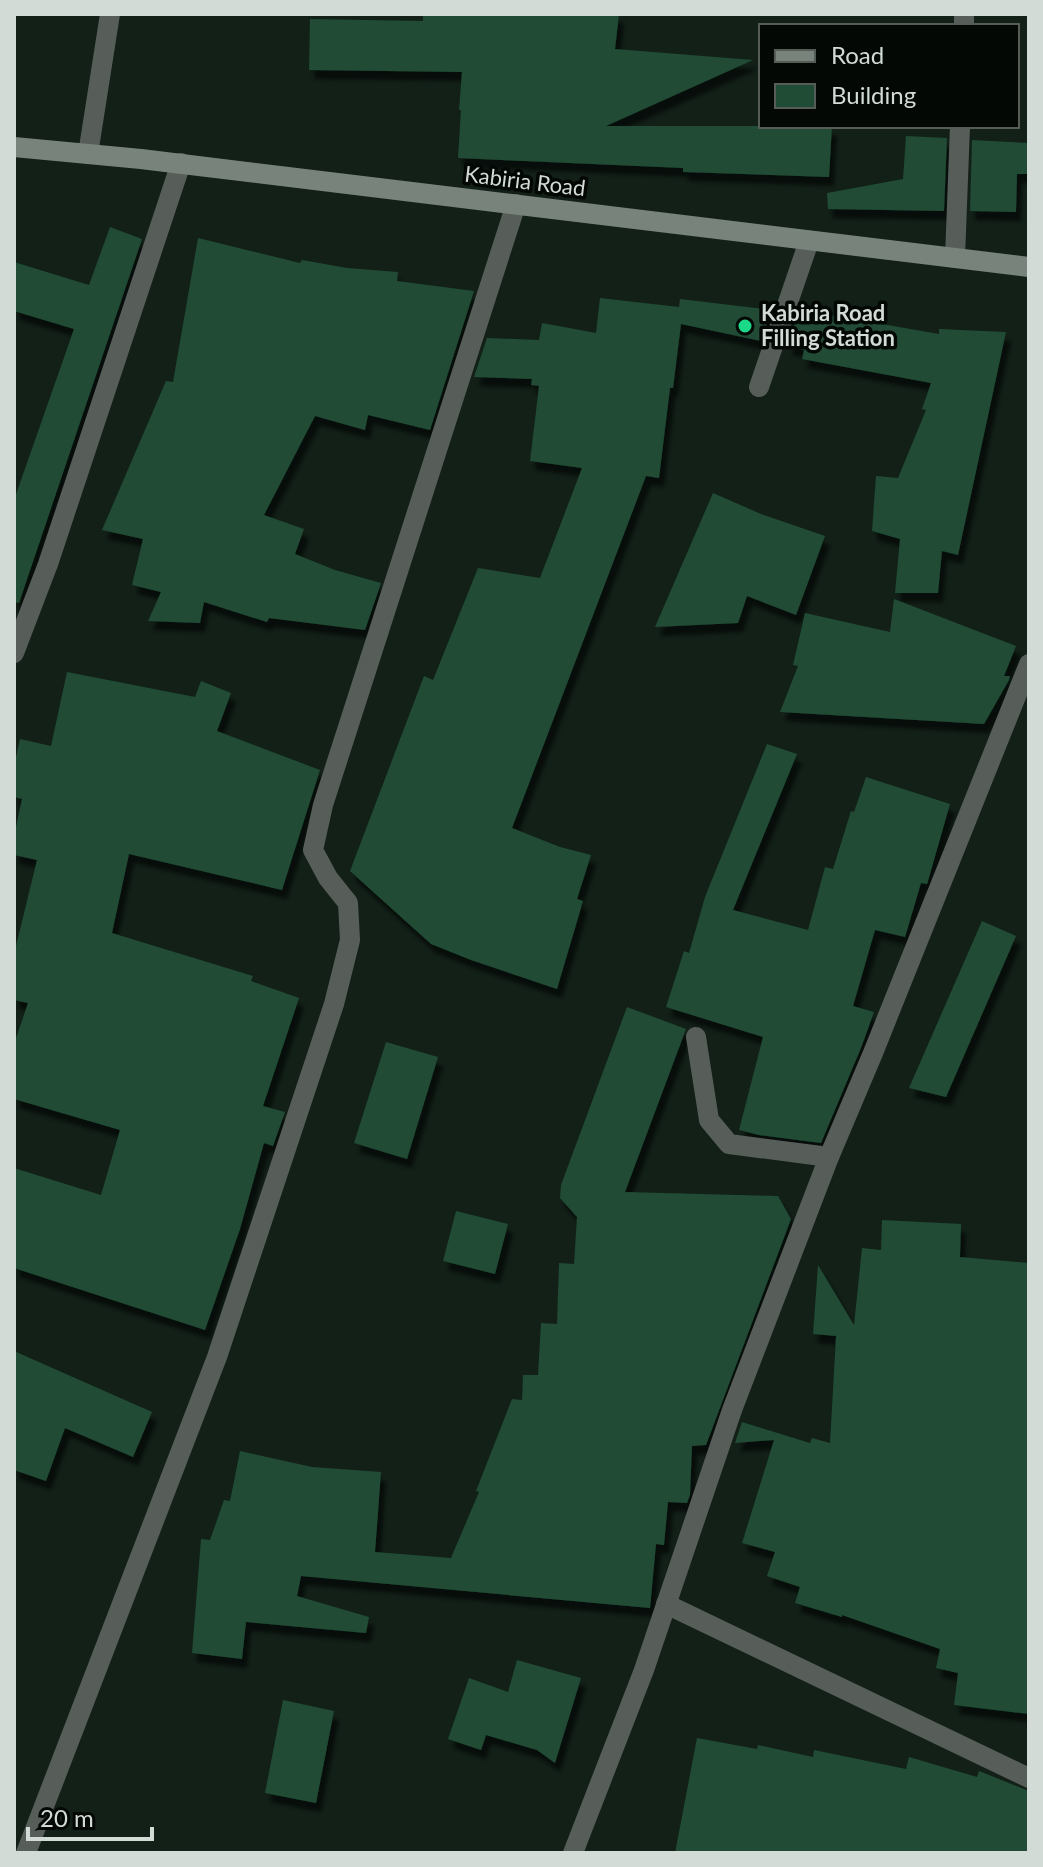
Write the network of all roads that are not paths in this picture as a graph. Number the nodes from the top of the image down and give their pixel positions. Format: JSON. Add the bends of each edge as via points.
{"nodes":[{"id":1,"x":110,"y":14,"type":"edge"},
{"id":2,"x":960,"y":128,"type":"edge"},
{"id":3,"x":14,"y":147,"type":"edge"},
{"id":4,"x":88,"y":154,"type":"junction"},
{"id":5,"x":181,"y":163,"type":"junction"},
{"id":6,"x":516,"y":204,"type":"junction"},
{"id":7,"x":809,"y":241,"type":"junction"},
{"id":8,"x":955,"y":258,"type":"junction"},
{"id":9,"x":1029,"y":267,"type":"edge"},
{"id":10,"x":759,"y":387,"type":"dead end"},
{"id":11,"x":14,"y":653,"type":"edge"},
{"id":12,"x":1029,"y":664,"type":"edge"},
{"id":13,"x":696,"y":1037,"type":"dead end"},
{"id":14,"x":829,"y":1157,"type":"junction"},
{"id":15,"x":666,"y":1604,"type":"junction"},
{"id":16,"x":1029,"y":1778,"type":"edge"},
{"id":17,"x":26,"y":1853,"type":"edge"},
{"id":18,"x":573,"y":1853,"type":"edge"}],
"edges":[{"from":1,"to":4,"type":"street"},
{"from":2,"to":8,"type":"street"},
{"from":3,"to":4,"type":"main road","name":"Kabiria Road"},
{"from":4,"to":5,"type":"main road","name":"Kabiria Road"},
{"from":5,"to":6,"type":"main road","name":"Kabiria Road"},
{"from":5,"to":11,"type":"street"},
{"from":6,"to":7,"type":"main road","name":"Kabiria Road"},
{"from":6,"to":17,"type":"street","via":[[323,805],[313,850],[348,903],[350,940],[334,1004],[217,1357]]},
{"from":7,"to":8,"type":"main road","name":"Kabiria Road"},
{"from":7,"to":10,"type":"street"},
{"from":8,"to":9,"type":"main road","name":"Kabiria Road"},
{"from":12,"to":14,"type":"street"},
{"from":13,"to":14,"type":"street","via":[[709,1120],[729,1144]]},
{"from":14,"to":15,"type":"street","via":[[732,1410]]},
{"from":15,"to":16,"type":"street"},
{"from":15,"to":18,"type":"street"}]}
